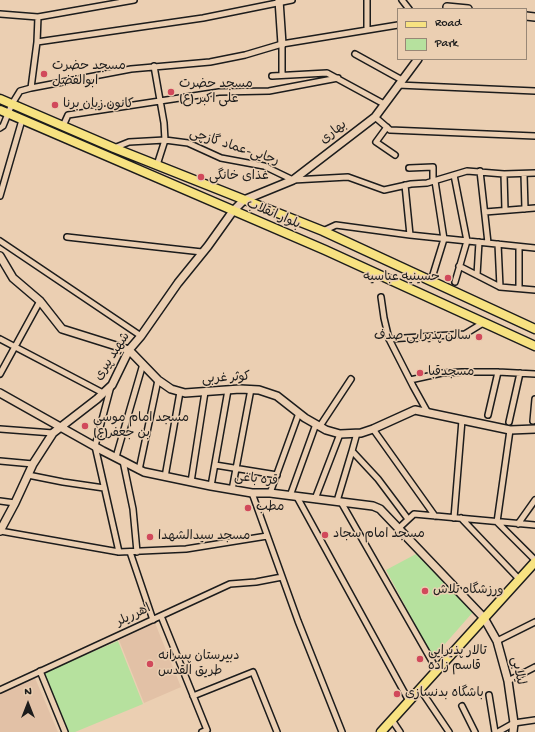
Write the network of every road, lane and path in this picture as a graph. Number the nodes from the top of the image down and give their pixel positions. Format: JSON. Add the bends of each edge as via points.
{"nodes":[{"id":1,"x":134,"y":0,"type":"edge"},
{"id":2,"x":292,"y":0,"type":"edge"},
{"id":3,"x":367,"y":0,"type":"edge"},
{"id":4,"x":402,"y":0,"type":"edge"},
{"id":5,"x":279,"y":1,"type":"edge"},
{"id":6,"x":448,"y":5,"type":"edge"},
{"id":7,"x":408,"y":8,"type":"edge"},
{"id":8,"x":463,"y":8,"type":"edge"},
{"id":9,"x":0,"y":14,"type":"edge"},
{"id":10,"x":38,"y":17,"type":"junction"},
{"id":11,"x":397,"y":25,"type":"edge"},
{"id":12,"x":367,"y":30,"type":"junction"},
{"id":13,"x":37,"y":42,"type":"junction"},
{"id":14,"x":282,"y":44,"type":"junction"},
{"id":15,"x":355,"y":54,"type":"dead end"},
{"id":16,"x":417,"y":60,"type":"edge"},
{"id":17,"x":154,"y":66,"type":"junction"},
{"id":18,"x":282,"y":75,"type":"junction"},
{"id":19,"x":272,"y":76,"type":"dead end"},
{"id":20,"x":338,"y":78,"type":"junction"},
{"id":21,"x":400,"y":83,"type":"junction"},
{"id":22,"x":31,"y":88,"type":"junction"},
{"id":23,"x":535,"y":91,"type":"edge"},
{"id":24,"x":0,"y":99,"type":"edge"},
{"id":25,"x":160,"y":100,"type":"junction"},
{"id":26,"x":12,"y":104,"type":"junction"},
{"id":27,"x":384,"y":104,"type":"junction"},
{"id":28,"x":0,"y":110,"type":"edge"},
{"id":29,"x":8,"y":114,"type":"junction"},
{"id":30,"x":375,"y":117,"type":"junction"},
{"id":31,"x":22,"y":120,"type":"junction"},
{"id":32,"x":63,"y":126,"type":"junction"},
{"id":33,"x":388,"y":127,"type":"junction"},
{"id":34,"x":0,"y":128,"type":"edge"},
{"id":35,"x":535,"y":136,"type":"edge"},
{"id":36,"x":165,"y":140,"type":"junction"},
{"id":37,"x":114,"y":148,"type":"junction"},
{"id":38,"x":395,"y":155,"type":"dead end"},
{"id":39,"x":156,"y":165,"type":"junction"},
{"id":40,"x":409,"y":168,"type":"dead end"},
{"id":41,"x":480,"y":171,"type":"junction"},
{"id":42,"x":535,"y":173,"type":"edge"},
{"id":43,"x":504,"y":174,"type":"junction"},
{"id":44,"x":524,"y":174,"type":"junction"},
{"id":45,"x":454,"y":175,"type":"junction"},
{"id":46,"x":294,"y":180,"type":"junction"},
{"id":47,"x":434,"y":181,"type":"junction"},
{"id":48,"x":405,"y":186,"type":"junction"},
{"id":49,"x":0,"y":196,"type":"edge"},
{"id":50,"x":244,"y":200,"type":"junction"},
{"id":51,"x":535,"y":208,"type":"edge"},
{"id":52,"x":525,"y":209,"type":"junction"},
{"id":53,"x":505,"y":210,"type":"junction"},
{"id":54,"x":233,"y":211,"type":"junction"},
{"id":55,"x":485,"y":212,"type":"junction"},
{"id":56,"x":323,"y":231,"type":"junction"},
{"id":57,"x":410,"y":235,"type":"junction"},
{"id":58,"x":67,"y":236,"type":"dead end"},
{"id":59,"x":444,"y":239,"type":"junction"},
{"id":60,"x":0,"y":241,"type":"edge"},
{"id":61,"x":467,"y":241,"type":"junction"},
{"id":62,"x":479,"y":242,"type":"junction"},
{"id":63,"x":488,"y":243,"type":"junction"},
{"id":64,"x":498,"y":244,"type":"junction"},
{"id":65,"x":519,"y":246,"type":"junction"},
{"id":66,"x":535,"y":248,"type":"edge"},
{"id":67,"x":202,"y":252,"type":"junction"},
{"id":68,"x":0,"y":256,"type":"edge"},
{"id":69,"x":460,"y":266,"type":"junction"},
{"id":70,"x":477,"y":275,"type":"junction"},
{"id":71,"x":430,"y":281,"type":"junction"},
{"id":72,"x":455,"y":282,"type":"dead end"},
{"id":73,"x":500,"y":287,"type":"junction"},
{"id":74,"x":519,"y":288,"type":"junction"},
{"id":75,"x":535,"y":290,"type":"edge"},
{"id":76,"x":381,"y":297,"type":"dead end"},
{"id":77,"x":40,"y":302,"type":"junction"},
{"id":78,"x":483,"y":323,"type":"junction"},
{"id":79,"x":535,"y":329,"type":"edge"},
{"id":80,"x":141,"y":336,"type":"junction"},
{"id":81,"x":0,"y":338,"type":"edge"},
{"id":82,"x":389,"y":339,"type":"junction"},
{"id":83,"x":535,"y":346,"type":"edge"},
{"id":84,"x":15,"y":347,"type":"junction"},
{"id":85,"x":129,"y":350,"type":"junction"},
{"id":86,"x":143,"y":364,"type":"junction"},
{"id":87,"x":498,"y":372,"type":"junction"},
{"id":88,"x":520,"y":373,"type":"junction"},
{"id":89,"x":0,"y":374,"type":"edge"},
{"id":90,"x":535,"y":374,"type":"edge"},
{"id":91,"x":351,"y":379,"type":"dead end"},
{"id":92,"x":158,"y":380,"type":"junction"},
{"id":93,"x":410,"y":380,"type":"junction"},
{"id":94,"x":112,"y":385,"type":"junction"},
{"id":95,"x":251,"y":389,"type":"junction"},
{"id":96,"x":228,"y":390,"type":"junction"},
{"id":97,"x":180,"y":392,"type":"junction"},
{"id":98,"x":205,"y":392,"type":"junction"},
{"id":99,"x":103,"y":393,"type":"junction"},
{"id":100,"x":1,"y":394,"type":"edge"},
{"id":101,"x":535,"y":399,"type":"edge"},
{"id":102,"x":428,"y":412,"type":"junction"},
{"id":103,"x":299,"y":413,"type":"junction"},
{"id":104,"x":488,"y":415,"type":"dead end"},
{"id":105,"x":462,"y":420,"type":"junction"},
{"id":106,"x":509,"y":422,"type":"dead end"},
{"id":107,"x":533,"y":422,"type":"dead end"},
{"id":108,"x":318,"y":425,"type":"junction"},
{"id":109,"x":62,"y":427,"type":"junction"},
{"id":110,"x":0,"y":428,"type":"edge"},
{"id":111,"x":373,"y":429,"type":"junction"},
{"id":112,"x":535,"y":429,"type":"edge"},
{"id":113,"x":510,"y":430,"type":"junction"},
{"id":114,"x":53,"y":433,"type":"junction"},
{"id":115,"x":357,"y":433,"type":"junction"},
{"id":116,"x":340,"y":434,"type":"junction"},
{"id":117,"x":95,"y":446,"type":"junction"},
{"id":118,"x":352,"y":451,"type":"junction"},
{"id":119,"x":116,"y":458,"type":"junction"},
{"id":120,"x":0,"y":461,"type":"edge"},
{"id":121,"x":123,"y":461,"type":"junction"},
{"id":122,"x":33,"y":464,"type":"junction"},
{"id":123,"x":215,"y":464,"type":"junction"},
{"id":124,"x":237,"y":468,"type":"junction"},
{"id":125,"x":139,"y":470,"type":"junction"},
{"id":126,"x":28,"y":475,"type":"junction"},
{"id":127,"x":277,"y":475,"type":"junction"},
{"id":128,"x":165,"y":477,"type":"junction"},
{"id":129,"x":191,"y":482,"type":"junction"},
{"id":130,"x":211,"y":486,"type":"junction"},
{"id":131,"x":104,"y":488,"type":"junction"},
{"id":132,"x":232,"y":490,"type":"junction"},
{"id":133,"x":252,"y":493,"type":"junction"},
{"id":134,"x":270,"y":493,"type":"junction"},
{"id":135,"x":293,"y":496,"type":"junction"},
{"id":136,"x":315,"y":499,"type":"junction"},
{"id":137,"x":535,"y":500,"type":"edge"},
{"id":138,"x":0,"y":501,"type":"edge"},
{"id":139,"x":339,"y":502,"type":"junction"},
{"id":140,"x":15,"y":503,"type":"junction"},
{"id":141,"x":435,"y":516,"type":"junction"},
{"id":142,"x":454,"y":518,"type":"junction"},
{"id":143,"x":460,"y":518,"type":"junction"},
{"id":144,"x":408,"y":520,"type":"junction"},
{"id":145,"x":497,"y":522,"type":"junction"},
{"id":146,"x":518,"y":524,"type":"junction"},
{"id":147,"x":535,"y":525,"type":"edge"},
{"id":148,"x":399,"y":528,"type":"junction"},
{"id":149,"x":0,"y":531,"type":"edge"},
{"id":150,"x":267,"y":536,"type":"junction"},
{"id":151,"x":119,"y":552,"type":"junction"},
{"id":152,"x":130,"y":552,"type":"junction"},
{"id":153,"x":137,"y":552,"type":"junction"},
{"id":154,"x":535,"y":561,"type":"edge"},
{"id":155,"x":282,"y":577,"type":"junction"},
{"id":156,"x":520,"y":579,"type":"junction"},
{"id":157,"x":161,"y":616,"type":"junction"},
{"id":158,"x":484,"y":618,"type":"junction"},
{"id":159,"x":153,"y":620,"type":"junction"},
{"id":160,"x":535,"y":622,"type":"edge"},
{"id":161,"x":498,"y":641,"type":"junction"},
{"id":162,"x":535,"y":667,"type":"edge"},
{"id":163,"x":437,"y":670,"type":"junction"},
{"id":164,"x":40,"y":671,"type":"junction"},
{"id":165,"x":508,"y":681,"type":"junction"},
{"id":166,"x":420,"y":689,"type":"junction"},
{"id":167,"x":0,"y":690,"type":"edge"},
{"id":168,"x":489,"y":695,"type":"dead end"},
{"id":169,"x":193,"y":696,"type":"junction"},
{"id":170,"x":409,"y":701,"type":"junction"},
{"id":171,"x":462,"y":706,"type":"dead end"},
{"id":172,"x":392,"y":720,"type":"junction"},
{"id":173,"x":535,"y":720,"type":"edge"},
{"id":174,"x":514,"y":724,"type":"junction"},
{"id":175,"x":66,"y":732,"type":"edge"},
{"id":176,"x":202,"y":732,"type":"edge"},
{"id":177,"x":278,"y":732,"type":"edge"},
{"id":178,"x":342,"y":732,"type":"edge"},
{"id":179,"x":381,"y":732,"type":"edge"},
{"id":180,"x":400,"y":732,"type":"edge"},
{"id":181,"x":449,"y":732,"type":"edge"},
{"id":182,"x":475,"y":732,"type":"edge"},
{"id":183,"x":495,"y":732,"type":"edge"},
{"id":184,"x":498,"y":732,"type":"edge"},
{"id":185,"x":513,"y":732,"type":"edge"}],
"edges":[{"from":1,"to":10,"type":"street"},
{"from":2,"to":5,"type":"street"},
{"from":3,"to":12,"type":"street"},
{"from":4,"to":7,"type":"street"},
{"from":5,"to":13,"type":"street","via":[[202,18]]},
{"from":5,"to":14,"type":"street"},
{"from":6,"to":8,"type":"street"},
{"from":9,"to":10,"type":"street"},
{"from":10,"to":13,"type":"street"},
{"from":11,"to":12,"type":"street"},
{"from":12,"to":14,"type":"street"},
{"from":13,"to":22,"type":"street"},
{"from":14,"to":17,"type":"street","via":[[210,62]]},
{"from":14,"to":18,"type":"street"},
{"from":15,"to":21,"type":"street"},
{"from":16,"to":21,"type":"street","name":"بهاری"},
{"from":17,"to":22,"type":"street","via":[[131,68]]},
{"from":17,"to":25,"type":"street"},
{"from":18,"to":19,"type":"street"},
{"from":18,"to":20,"type":"street","via":[[327,73]]},
{"from":20,"to":25,"type":"street","via":[[269,91],[219,92]]},
{"from":20,"to":27,"type":"street"},
{"from":21,"to":23,"type":"street"},
{"from":21,"to":27,"type":"street","name":"بهاری"},
{"from":22,"to":26,"type":"street","via":[[20,90]]},
{"from":24,"to":26,"type":"main road","name":"بلوار انقلاب"},
{"from":25,"to":32,"type":"street","via":[[68,115]]},
{"from":25,"to":36,"type":"street"},
{"from":26,"to":29,"type":"street"},
{"from":26,"to":32,"type":"main road","name":"بلوار انقلاب"},
{"from":27,"to":30,"type":"street","name":"بهاری"},
{"from":28,"to":29,"type":"main road","name":"بلوار انقلاب"},
{"from":29,"to":31,"type":"main road","name":"بلوار انقلاب"},
{"from":29,"to":34,"type":"street"},
{"from":30,"to":33,"type":"street"},
{"from":30,"to":46,"type":"street","name":"بهاری"},
{"from":31,"to":49,"type":"street"},
{"from":31,"to":54,"type":"main road","name":"بلوار انقلاب"},
{"from":32,"to":37,"type":"main road","name":"بلوار انقلاب"},
{"from":33,"to":35,"type":"street","via":[[390,130]]},
{"from":33,"to":38,"type":"street","via":[[376,142]]},
{"from":36,"to":37,"type":"street","name":"رجایی-عماد گازچی","via":[[129,142]]},
{"from":36,"to":39,"type":"street"},
{"from":36,"to":46,"type":"street","name":"رجایی-عماد گازچی","via":[[188,142],[221,158],[264,166]]},
{"from":37,"to":39,"type":"main road","name":"بلوار انقلاب"},
{"from":39,"to":50,"type":"main road","name":"بلوار انقلاب"},
{"from":40,"to":47,"type":"street","via":[[433,167]]},
{"from":41,"to":43,"type":"street","name":"رجایی-عماد گازچی"},
{"from":41,"to":45,"type":"street","name":"رجایی-عماد گازچی"},
{"from":41,"to":55,"type":"street"},
{"from":42,"to":44,"type":"street","name":"رجایی-عماد گازچی"},
{"from":43,"to":44,"type":"street","name":"رجایی-عماد گازچی"},
{"from":43,"to":53,"type":"street"},
{"from":44,"to":52,"type":"street"},
{"from":45,"to":47,"type":"street","name":"رجایی-عماد گازچی"},
{"from":45,"to":61,"type":"street"},
{"from":46,"to":48,"type":"street","name":"رجایی-عماد گازچی","via":[[348,177],[384,190]]},
{"from":46,"to":50,"type":"street","name":"بهاری"},
{"from":47,"to":48,"type":"street","name":"رجایی-عماد گازچی"},
{"from":47,"to":59,"type":"street"},
{"from":48,"to":57,"type":"street"},
{"from":50,"to":54,"type":"street","name":"شهید پیری"},
{"from":50,"to":56,"type":"main road","name":"بلوار انقلاب"},
{"from":51,"to":52,"type":"street"},
{"from":52,"to":53,"type":"street"},
{"from":53,"to":55,"type":"street"},
{"from":54,"to":67,"type":"street","name":"شهید پیری"},
{"from":54,"to":78,"type":"main road","name":"بلوار انقلاب","via":[[325,250]]},
{"from":55,"to":63,"type":"street"},
{"from":56,"to":57,"type":"street","via":[[336,224]]},
{"from":56,"to":71,"type":"main road","name":"بلوار انقلاب"},
{"from":57,"to":59,"type":"street"},
{"from":58,"to":67,"type":"street"},
{"from":59,"to":61,"type":"street"},
{"from":59,"to":71,"type":"street"},
{"from":60,"to":80,"type":"street"},
{"from":61,"to":62,"type":"street"},
{"from":61,"to":69,"type":"street"},
{"from":62,"to":63,"type":"street"},
{"from":62,"to":70,"type":"street"},
{"from":63,"to":64,"type":"street"},
{"from":64,"to":65,"type":"street"},
{"from":64,"to":73,"type":"street"},
{"from":65,"to":66,"type":"street"},
{"from":65,"to":74,"type":"street"},
{"from":67,"to":80,"type":"street","name":"شهید پیری"},
{"from":68,"to":77,"type":"street","name":"کوثر غربی","via":[[13,278]]},
{"from":69,"to":70,"type":"street"},
{"from":69,"to":72,"type":"street"},
{"from":70,"to":73,"type":"street"},
{"from":71,"to":79,"type":"main road","name":"بلوار انقلاب"},
{"from":73,"to":74,"type":"street"},
{"from":74,"to":75,"type":"street"},
{"from":76,"to":82,"type":"street"},
{"from":77,"to":84,"type":"street"},
{"from":77,"to":85,"type":"street","name":"کوثر غربی","via":[[62,330]]},
{"from":78,"to":82,"type":"street","via":[[465,334]]},
{"from":78,"to":83,"type":"main road","name":"بلوار انقلاب"},
{"from":80,"to":85,"type":"street","name":"شهید پیری"},
{"from":81,"to":84,"type":"street"},
{"from":82,"to":93,"type":"street"},
{"from":84,"to":89,"type":"street"},
{"from":84,"to":99,"type":"street"},
{"from":85,"to":86,"type":"street","name":"کوثر غربی"},
{"from":85,"to":94,"type":"street","name":"شهید پیری"},
{"from":86,"to":92,"type":"street","name":"کوثر غربی"},
{"from":86,"to":119,"type":"street"},
{"from":87,"to":88,"type":"street"},
{"from":87,"to":93,"type":"street","via":[[462,372]]},
{"from":87,"to":104,"type":"street"},
{"from":88,"to":90,"type":"street"},
{"from":88,"to":106,"type":"street"},
{"from":91,"to":108,"type":"street"},
{"from":92,"to":97,"type":"street","name":"کوثر غربی"},
{"from":92,"to":125,"type":"street"},
{"from":93,"to":102,"type":"street"},
{"from":94,"to":99,"type":"street","name":"شهید پیری"},
{"from":94,"to":117,"type":"street"},
{"from":95,"to":96,"type":"street","name":"کوثر غربی"},
{"from":95,"to":103,"type":"street","name":"کوثر غربی","via":[[276,396]]},
{"from":95,"to":124,"type":"street"},
{"from":96,"to":98,"type":"street","name":"کوثر غربی"},
{"from":96,"to":123,"type":"street"},
{"from":97,"to":98,"type":"street","name":"کوثر غربی"},
{"from":97,"to":128,"type":"street"},
{"from":98,"to":129,"type":"street"},
{"from":99,"to":109,"type":"street","name":"شهید پیری"},
{"from":100,"to":109,"type":"street","name":"قره باغی"},
{"from":101,"to":107,"type":"street"},
{"from":102,"to":105,"type":"street","name":"کوثر غربی"},
{"from":102,"to":111,"type":"street","name":"کوثر غربی","via":[[415,410]]},
{"from":103,"to":108,"type":"street","name":"کوثر غربی"},
{"from":103,"to":127,"type":"street"},
{"from":105,"to":113,"type":"street","name":"کوثر غربی"},
{"from":105,"to":142,"type":"street"},
{"from":108,"to":116,"type":"street","name":"کوثر غربی"},
{"from":108,"to":135,"type":"street"},
{"from":109,"to":114,"type":"street","name":"شهید پیری"},
{"from":109,"to":117,"type":"street","name":"قره باغی"},
{"from":110,"to":114,"type":"street"},
{"from":111,"to":115,"type":"street","name":"کوثر غربی"},
{"from":111,"to":141,"type":"street"},
{"from":112,"to":113,"type":"street","name":"کوثر غربی"},
{"from":113,"to":145,"type":"street"},
{"from":114,"to":122,"type":"street","name":"شهید پیری"},
{"from":115,"to":116,"type":"street","name":"کوثر غربی"},
{"from":115,"to":118,"type":"street"},
{"from":116,"to":136,"type":"street"},
{"from":117,"to":119,"type":"street","name":"قره باغی"},
{"from":117,"to":131,"type":"street"},
{"from":118,"to":139,"type":"street"},
{"from":118,"to":144,"type":"street","via":[[378,479]]},
{"from":119,"to":121,"type":"street","name":"قره باغی"},
{"from":120,"to":122,"type":"street"},
{"from":121,"to":125,"type":"street","name":"قره باغی"},
{"from":121,"to":153,"type":"street","via":[[133,508]]},
{"from":122,"to":126,"type":"street","name":"شهید پیری"},
{"from":123,"to":124,"type":"street"},
{"from":123,"to":130,"type":"street"},
{"from":124,"to":127,"type":"street"},
{"from":124,"to":132,"type":"street"},
{"from":125,"to":128,"type":"street","name":"قره باغی"},
{"from":126,"to":131,"type":"street"},
{"from":126,"to":140,"type":"street","name":"شهید پیری"},
{"from":127,"to":134,"type":"street"},
{"from":128,"to":129,"type":"street","name":"قره باغی"},
{"from":129,"to":130,"type":"street","name":"قره باغی"},
{"from":130,"to":132,"type":"street","name":"قره باغی"},
{"from":131,"to":151,"type":"street"},
{"from":132,"to":133,"type":"street","name":"قره باغی"},
{"from":133,"to":134,"type":"street","name":"قره باغی"},
{"from":133,"to":150,"type":"street"},
{"from":134,"to":135,"type":"street","name":"قره باغی"},
{"from":135,"to":136,"type":"street","name":"قره باغی"},
{"from":135,"to":170,"type":"street"},
{"from":136,"to":139,"type":"street","name":"قره باغی"},
{"from":137,"to":146,"type":"street"},
{"from":138,"to":140,"type":"street"},
{"from":139,"to":148,"type":"street","name":"قره باغی","via":[[380,509]]},
{"from":139,"to":163,"type":"street"},
{"from":140,"to":149,"type":"street","name":"شهید پیری"},
{"from":141,"to":142,"type":"street"},
{"from":141,"to":144,"type":"street","via":[[414,514]]},
{"from":142,"to":143,"type":"street"},
{"from":143,"to":145,"type":"street"},
{"from":143,"to":156,"type":"street"},
{"from":144,"to":148,"type":"street"},
{"from":145,"to":146,"type":"street"},
{"from":145,"to":154,"type":"street"},
{"from":146,"to":147,"type":"street"},
{"from":148,"to":158,"type":"street","name":"قره باغی"},
{"from":149,"to":151,"type":"street"},
{"from":150,"to":153,"type":"street","via":[[186,549]]},
{"from":150,"to":155,"type":"street"},
{"from":151,"to":152,"type":"street"},
{"from":152,"to":153,"type":"street"},
{"from":152,"to":159,"type":"street"},
{"from":154,"to":156,"type":"main road"},
{"from":155,"to":157,"type":"street","name":"اهرریلر","via":[[230,584]]},
{"from":155,"to":178,"type":"street"},
{"from":156,"to":158,"type":"main road"},
{"from":157,"to":159,"type":"street","name":"اهرریلر"},
{"from":157,"to":169,"type":"street"},
{"from":158,"to":161,"type":"street","name":"لیلابی"},
{"from":158,"to":163,"type":"main road"},
{"from":159,"to":164,"type":"street","name":"اهرریلر"},
{"from":160,"to":161,"type":"street"},
{"from":161,"to":165,"type":"street","name":"لیلابی"},
{"from":162,"to":165,"type":"street"},
{"from":163,"to":166,"type":"main road"},
{"from":164,"to":167,"type":"street","name":"اهرریلر"},
{"from":164,"to":175,"type":"street"},
{"from":165,"to":174,"type":"street","name":"لیلابی"},
{"from":166,"to":170,"type":"main road"},
{"from":166,"to":181,"type":"street"},
{"from":168,"to":183,"type":"street"},
{"from":169,"to":176,"type":"street","via":[[207,730]]},
{"from":169,"to":177,"type":"street","via":[[253,672]]},
{"from":170,"to":172,"type":"main road"},
{"from":171,"to":182,"type":"street"},
{"from":172,"to":179,"type":"main road"},
{"from":172,"to":180,"type":"street"},
{"from":173,"to":174,"type":"street"},
{"from":174,"to":184,"type":"street"},
{"from":174,"to":185,"type":"street","name":"لیلابی"}]}
